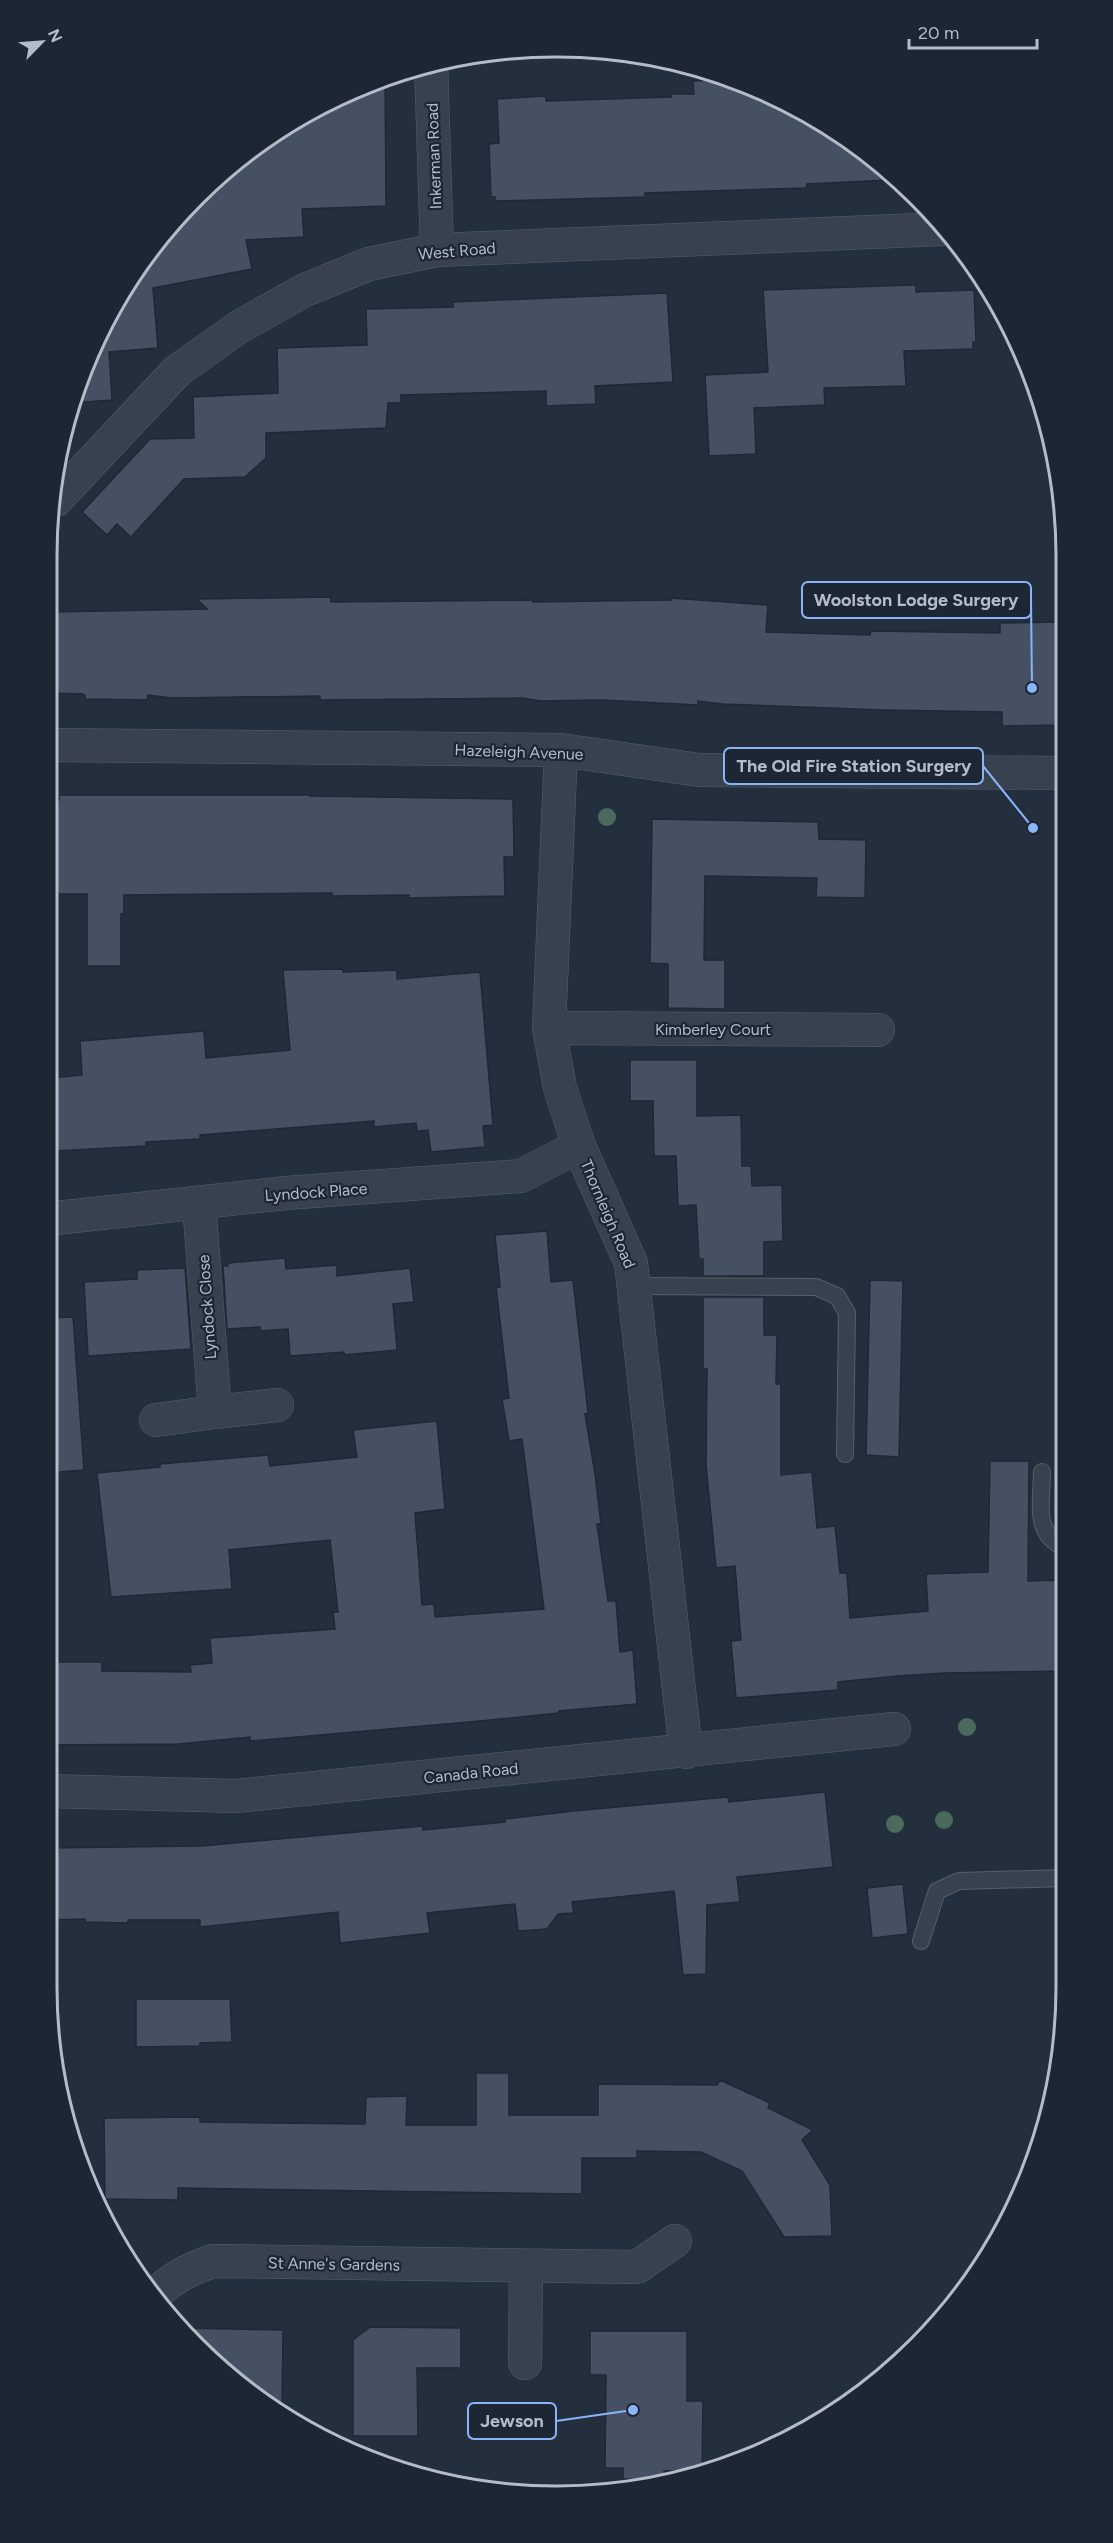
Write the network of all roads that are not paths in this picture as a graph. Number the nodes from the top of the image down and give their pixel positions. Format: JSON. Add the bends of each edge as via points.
{"nodes":[{"id":1,"x":431,"y":73,"type":"edge"},
{"id":2,"x":934,"y":229,"type":"edge"},
{"id":3,"x":437,"y":250,"type":"junction"},
{"id":4,"x":61,"y":495,"type":"edge"},
{"id":5,"x":57,"y":745,"type":"edge"},
{"id":6,"x":561,"y":750,"type":"junction"},
{"id":7,"x":1056,"y":773,"type":"edge"},
{"id":8,"x":549,"y":1028,"type":"junction"},
{"id":9,"x":878,"y":1030,"type":"dead end"},
{"id":10,"x":579,"y":1146,"type":"junction"},
{"id":11,"x":199,"y":1203,"type":"junction"},
{"id":12,"x":57,"y":1218,"type":"edge"},
{"id":13,"x":635,"y":1286,"type":"junction"},
{"id":14,"x":277,"y":1405,"type":"dead end"},
{"id":15,"x":215,"y":1412,"type":"junction"},
{"id":16,"x":156,"y":1420,"type":"dead end"},
{"id":17,"x":845,"y":1454,"type":"dead end"},
{"id":18,"x":1042,"y":1472,"type":"dead end"},
{"id":19,"x":1056,"y":1544,"type":"edge"},
{"id":20,"x":894,"y":1730,"type":"dead end"},
{"id":21,"x":686,"y":1752,"type":"junction"},
{"id":22,"x":57,"y":1791,"type":"edge"},
{"id":23,"x":1056,"y":1878,"type":"edge"},
{"id":24,"x":921,"y":1941,"type":"dead end"},
{"id":25,"x":675,"y":2241,"type":"dead end"},
{"id":26,"x":525,"y":2267,"type":"junction"},
{"id":27,"x":160,"y":2290,"type":"edge"},
{"id":28,"x":525,"y":2363,"type":"dead end"}],
"edges":[{"from":1,"to":3,"type":"street","name":"Inkerman Road"},
{"from":2,"to":3,"type":"street","name":"West Road"},
{"from":3,"to":4,"type":"street","name":"West Road","via":[[369,264],[305,290],[239,327],[177,371]]},
{"from":5,"to":6,"type":"street","name":"Hazeleigh Avenue"},
{"from":6,"to":7,"type":"street","name":"Hazeleigh Avenue","via":[[699,770]]},
{"from":6,"to":8,"type":"street","name":"Thornleigh Road"},
{"from":8,"to":9,"type":"street","name":"Kimberley Court"},
{"from":8,"to":10,"type":"street","name":"Thornleigh Road","via":[[560,1088]]},
{"from":10,"to":11,"type":"street","name":"Lyndock Place","via":[[521,1176]]},
{"from":10,"to":13,"type":"street","name":"Thornleigh Road","via":[[631,1263]]},
{"from":11,"to":12,"type":"street","name":"Lyndock Place"},
{"from":11,"to":15,"type":"street","name":"Lyndock Close"},
{"from":13,"to":17,"type":"lane","via":[[816,1287],[837,1296],[847,1313]]},
{"from":13,"to":21,"type":"street","name":"Thornleigh Road"},
{"from":14,"to":15,"type":"street"},
{"from":15,"to":16,"type":"street"},
{"from":18,"to":19,"type":"lane","via":[[1041,1525]]},
{"from":20,"to":21,"type":"street","name":"Canada Road"},
{"from":21,"to":22,"type":"street","name":"Canada Road","via":[[236,1796]]},
{"from":23,"to":24,"type":"lane","via":[[959,1881],[937,1891]]},
{"from":25,"to":26,"type":"street","name":"St Anne's Gardens","via":[[637,2268]]},
{"from":26,"to":27,"type":"street","name":"St Anne's Gardens","via":[[213,2261],[188,2269]]},
{"from":26,"to":28,"type":"street"}]}
